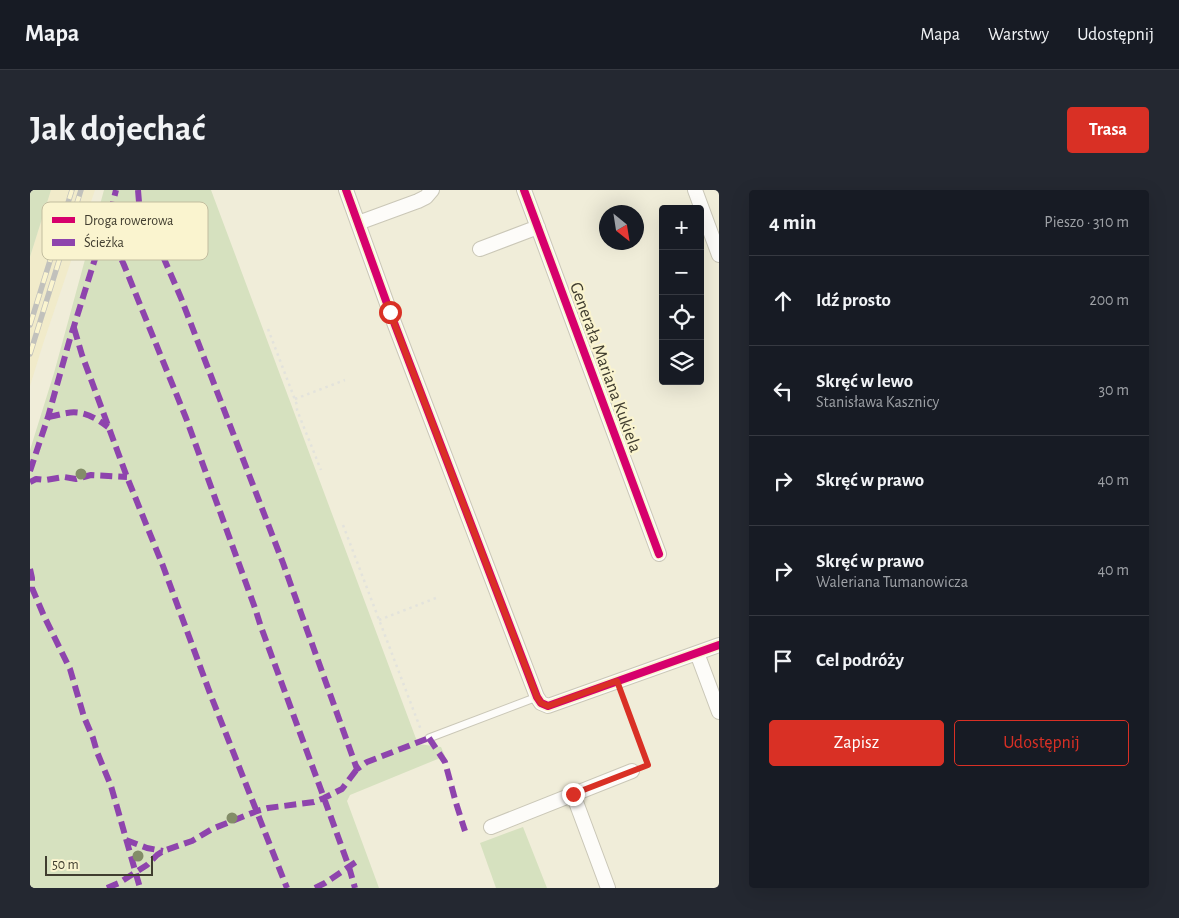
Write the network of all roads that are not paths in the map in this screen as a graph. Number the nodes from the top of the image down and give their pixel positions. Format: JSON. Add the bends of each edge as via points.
{"nodes":[{"id":1,"x":346,"y":190,"type":"edge"},
{"id":2,"x":432,"y":190,"type":"edge"},
{"id":3,"x":524,"y":190,"type":"edge"},
{"id":4,"x":695,"y":190,"type":"edge"},
{"id":5,"x":358,"y":223,"type":"junction"},
{"id":6,"x":538,"y":227,"type":"junction"},
{"id":7,"x":480,"y":249,"type":"dead end"},
{"id":8,"x":719,"y":255,"type":"edge"},
{"id":9,"x":659,"y":554,"type":"dead end"},
{"id":10,"x":719,"y":645,"type":"edge"},
{"id":11,"x":697,"y":653,"type":"junction"},
{"id":12,"x":539,"y":700,"type":"junction"},
{"id":13,"x":719,"y":712,"type":"edge"},
{"id":14,"x":426,"y":736,"type":"road end"},
{"id":15,"x":632,"y":771,"type":"road end"},
{"id":16,"x":573,"y":794,"type":"junction"},
{"id":17,"x":491,"y":827,"type":"dead end"},
{"id":18,"x":608,"y":888,"type":"edge"}],
"edges":[{"from":1,"to":5,"type":"street"},
{"from":2,"to":5,"type":"street","via":[[426,197]]},
{"from":3,"to":6,"type":"street","name":"Generała Mariana Kukiela"},
{"from":4,"to":8,"type":"street"},
{"from":5,"to":12,"type":"street"},
{"from":6,"to":7,"type":"street"},
{"from":6,"to":9,"type":"street","name":"Generała Mariana Kukiela"},
{"from":10,"to":11,"type":"street"},
{"from":11,"to":12,"type":"street","via":[[548,706]]},
{"from":11,"to":13,"type":"street"},
{"from":12,"to":14,"type":"lane"},
{"from":15,"to":16,"type":"street"},
{"from":16,"to":17,"type":"street"},
{"from":16,"to":18,"type":"street"}]}
